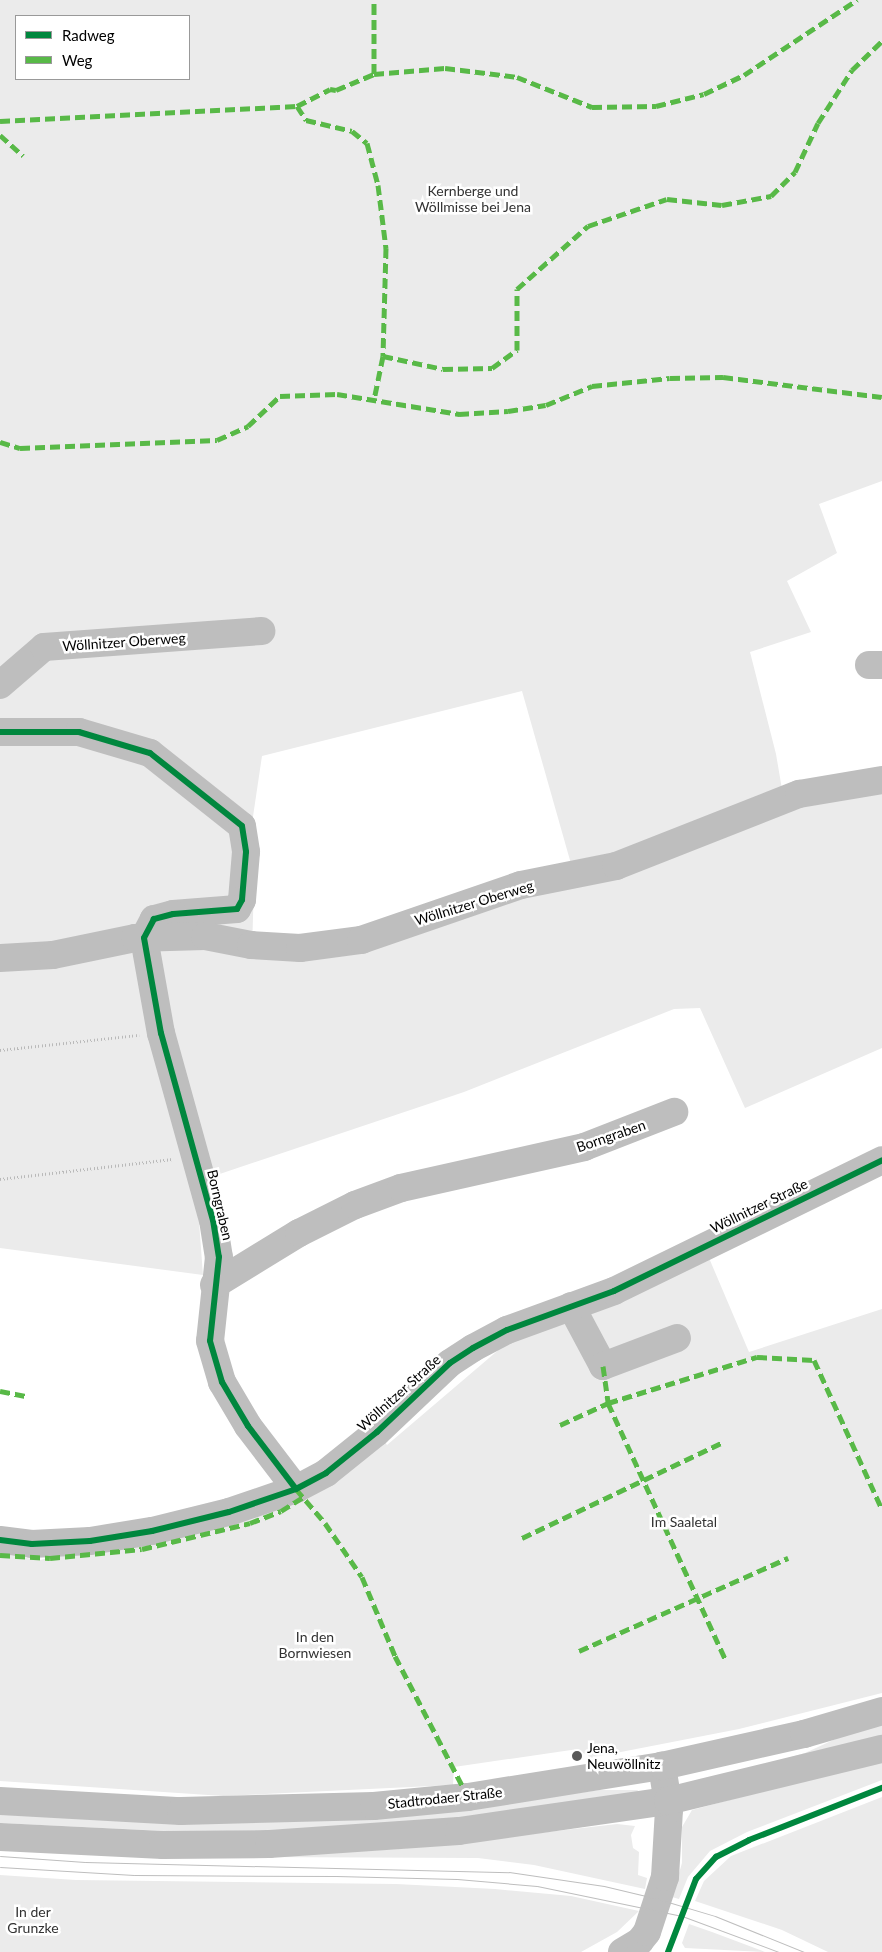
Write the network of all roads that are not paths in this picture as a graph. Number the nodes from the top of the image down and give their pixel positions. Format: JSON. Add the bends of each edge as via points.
{"nodes":[{"id":1,"x":261,"y":631,"type":"dead end"},
{"id":2,"x":0,"y":685,"type":"edge"},
{"id":3,"x":0,"y":732,"type":"edge"},
{"id":4,"x":882,"y":780,"type":"edge"},
{"id":5,"x":144,"y":938,"type":"junction"},
{"id":6,"x":0,"y":958,"type":"edge"},
{"id":7,"x":674,"y":1112,"type":"dead end"},
{"id":8,"x":882,"y":1160,"type":"edge"},
{"id":9,"x":214,"y":1285,"type":"junction"},
{"id":10,"x":571,"y":1306,"type":"junction"},
{"id":11,"x":677,"y":1338,"type":"dead end"},
{"id":12,"x":296,"y":1489,"type":"junction"},
{"id":13,"x":0,"y":1540,"type":"edge"},
{"id":14,"x":882,"y":1711,"type":"edge"},
{"id":15,"x":882,"y":1749,"type":"edge"},
{"id":16,"x":662,"y":1766,"type":"junction"},
{"id":17,"x":0,"y":1801,"type":"edge"},
{"id":18,"x":668,"y":1801,"type":"junction"},
{"id":19,"x":0,"y":1837,"type":"edge"},
{"id":20,"x":622,"y":1952,"type":"edge"}],
"edges":[{"from":1,"to":2,"type":"street","name":"Wöllnitzer Oberweg","via":[[44,647]]},
{"from":3,"to":5,"type":"street","via":[[79,732],[150,753],[242,826],[246,852],[242,900],[237,909],[173,914],[154,919]]},
{"from":4,"to":5,"type":"street","name":"Wöllnitzer Oberweg","via":[[799,794],[616,866],[521,885],[361,940],[300,948],[251,945],[205,936]]},
{"from":5,"to":6,"type":"street","name":"Wöllnitzer Oberweg","via":[[117,940],[53,955]]},
{"from":5,"to":9,"type":"street","name":"Borngraben","via":[[161,1033],[195,1154],[219,1257]]},
{"from":7,"to":9,"type":"street","name":"Borngraben","via":[[584,1147],[400,1188],[355,1205],[298,1233]]},
{"from":8,"to":10,"type":"street","name":"Wöllnitzer Straße","via":[[614,1291]]},
{"from":9,"to":12,"type":"street","name":"Borngraben","via":[[210,1342],[222,1382],[248,1426]]},
{"from":10,"to":11,"type":"street","via":[[603,1366]]},
{"from":10,"to":12,"type":"street","name":"Wöllnitzer Straße","via":[[507,1330],[450,1363],[377,1432],[326,1473]]},
{"from":12,"to":13,"type":"street","name":"Wöllnitzer Straße","via":[[229,1512],[152,1531],[90,1541],[32,1544]]},
{"from":14,"to":16,"type":"street","name":"Stadtrodaer Straße","via":[[804,1734]]},
{"from":15,"to":18,"type":"street"},
{"from":16,"to":17,"type":"street","name":"Stadtrodaer Straße","via":[[468,1797],[374,1806],[181,1811]]},
{"from":16,"to":18,"type":"street"},
{"from":18,"to":19,"type":"street","via":[[539,1821],[366,1839],[163,1845]]},
{"from":18,"to":20,"type":"street","via":[[665,1877],[650,1927],[640,1941]]}]}
